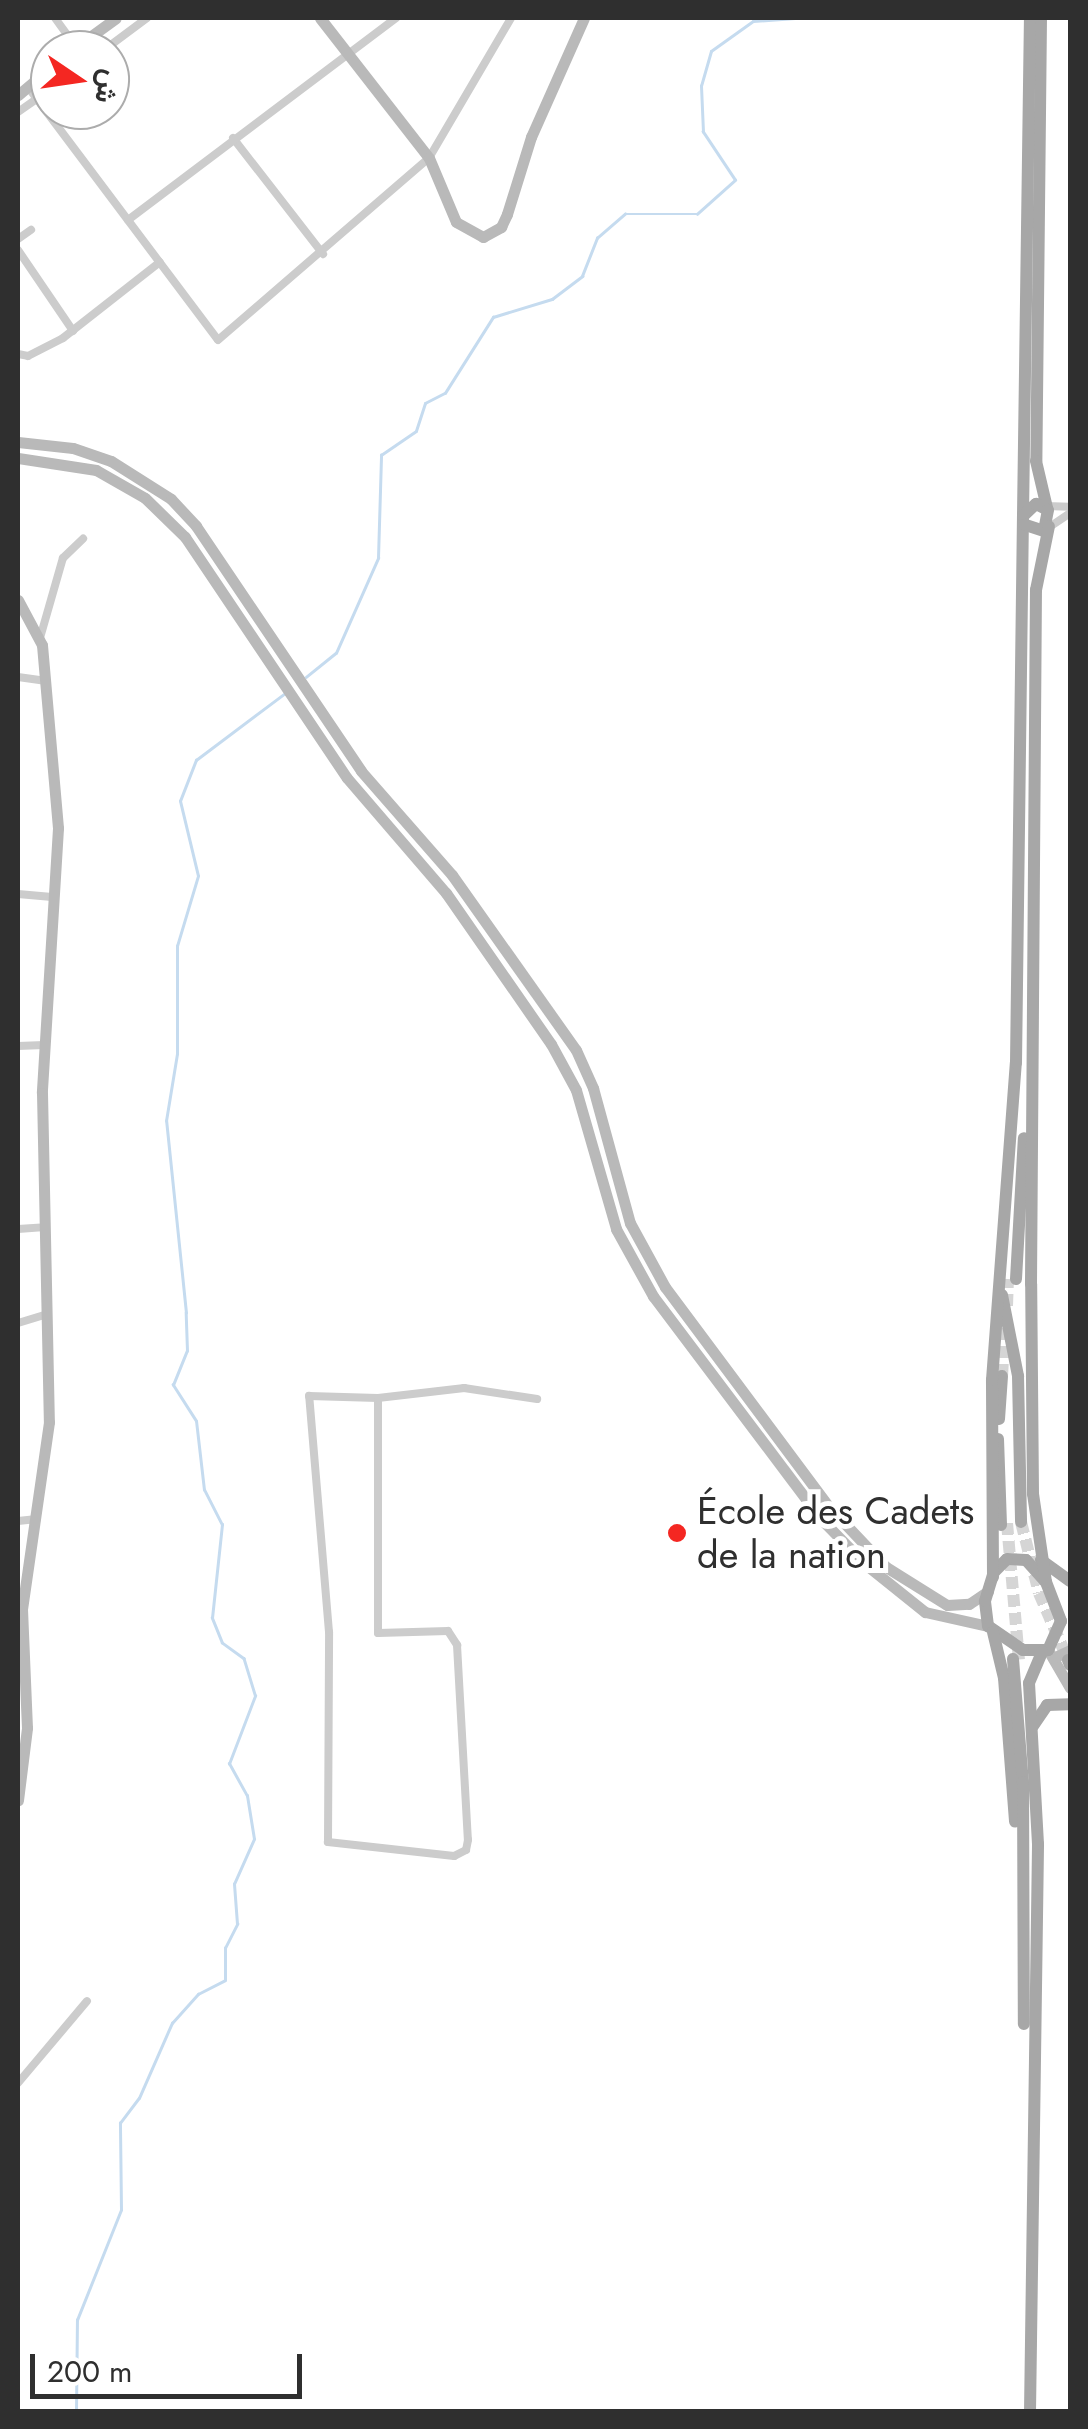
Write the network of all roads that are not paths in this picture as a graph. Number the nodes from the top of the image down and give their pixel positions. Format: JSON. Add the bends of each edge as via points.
{"nodes":[{"id":1,"x":320,"y":18,"type":"edge"},
{"id":2,"x":396,"y":18,"type":"edge"},
{"id":3,"x":511,"y":18,"type":"edge"},
{"id":4,"x":584,"y":18,"type":"edge"},
{"id":5,"x":1030,"y":18,"type":"edge"},
{"id":6,"x":1041,"y":18,"type":"edge"},
{"id":7,"x":347,"y":53,"type":"junction"},
{"id":8,"x":60,"y":130,"type":"edge"},
{"id":9,"x":232,"y":138,"type":"junction"},
{"id":10,"x":429,"y":158,"type":"junction"},
{"id":11,"x":128,"y":220,"type":"junction"},
{"id":12,"x":30,"y":230,"type":"dead end"},
{"id":13,"x":18,"y":239,"type":"edge"},
{"id":14,"x":18,"y":250,"type":"edge"},
{"id":15,"x":323,"y":254,"type":"junction"},
{"id":16,"x":160,"y":262,"type":"junction"},
{"id":17,"x":73,"y":331,"type":"junction"},
{"id":18,"x":18,"y":354,"type":"edge"},
{"id":19,"x":18,"y":442,"type":"edge"},
{"id":20,"x":18,"y":458,"type":"edge"},
{"id":21,"x":1070,"y":510,"type":"edge"},
{"id":22,"x":1047,"y":516,"type":"junction"},
{"id":23,"x":1024,"y":520,"type":"junction"},
{"id":24,"x":82,"y":538,"type":"dead end"},
{"id":25,"x":18,"y":600,"type":"edge"},
{"id":26,"x":40,"y":638,"type":"junction"},
{"id":27,"x":45,"y":676,"type":"junction"},
{"id":28,"x":18,"y":677,"type":"edge"},
{"id":29,"x":18,"y":894,"type":"edge"},
{"id":30,"x":55,"y":898,"type":"junction"},
{"id":31,"x":44,"y":1045,"type":"junction"},
{"id":32,"x":18,"y":1046,"type":"edge"},
{"id":33,"x":1033,"y":1056,"type":"junction"},
{"id":34,"x":45,"y":1227,"type":"junction"},
{"id":35,"x":18,"y":1229,"type":"edge"},
{"id":36,"x":1007,"y":1278,"type":"junction"},
{"id":37,"x":1031,"y":1284,"type":"junction"},
{"id":38,"x":47,"y":1314,"type":"junction"},
{"id":39,"x":18,"y":1323,"type":"edge"},
{"id":40,"x":1006,"y":1376,"type":"tunnel mouth"},
{"id":41,"x":378,"y":1398,"type":"junction"},
{"id":42,"x":537,"y":1399,"type":"dead end"},
{"id":43,"x":36,"y":1519,"type":"junction"},
{"id":44,"x":18,"y":1521,"type":"edge"},
{"id":45,"x":1014,"y":1523,"type":"junction"},
{"id":46,"x":1041,"y":1560,"type":"junction"},
{"id":47,"x":993,"y":1576,"type":"junction"},
{"id":48,"x":1070,"y":1581,"type":"edge"},
{"id":49,"x":1046,"y":1582,"type":"junction"},
{"id":50,"x":988,"y":1591,"type":"junction"},
{"id":51,"x":1061,"y":1621,"type":"junction"},
{"id":52,"x":990,"y":1629,"type":"junction"},
{"id":53,"x":1070,"y":1633,"type":"edge"},
{"id":54,"x":1048,"y":1654,"type":"junction"},
{"id":55,"x":1070,"y":1658,"type":"edge"},
{"id":56,"x":1016,"y":1659,"type":"tunnel mouth"},
{"id":57,"x":1070,"y":1688,"type":"edge"},
{"id":58,"x":1070,"y":1704,"type":"edge"},
{"id":59,"x":1032,"y":1728,"type":"junction"},
{"id":60,"x":18,"y":1800,"type":"edge"},
{"id":61,"x":1029,"y":1930,"type":"junction"},
{"id":62,"x":87,"y":2001,"type":"dead end"},
{"id":63,"x":18,"y":2083,"type":"edge"},
{"id":64,"x":1027,"y":2412,"type":"edge"}],
"edges":[{"from":1,"to":7,"type":"street"},
{"from":2,"to":7,"type":"street"},
{"from":3,"to":10,"type":"street"},
{"from":4,"to":10,"type":"street","via":[[530,137],[501,227],[483,236],[464,231]]},
{"from":5,"to":23,"type":"main road"},
{"from":6,"to":22,"type":"main road","via":[[1036,461]]},
{"from":7,"to":9,"type":"street"},
{"from":7,"to":10,"type":"street"},
{"from":8,"to":11,"type":"street"},
{"from":9,"to":11,"type":"street"},
{"from":9,"to":15,"type":"street"},
{"from":10,"to":15,"type":"street"},
{"from":11,"to":16,"type":"street"},
{"from":12,"to":13,"type":"street"},
{"from":14,"to":17,"type":"street"},
{"from":15,"to":16,"type":"street","via":[[218,340]]},
{"from":16,"to":17,"type":"street"},
{"from":17,"to":18,"type":"street","via":[[28,356]]},
{"from":19,"to":50,"type":"street","via":[[96,455],[171,499],[208,541],[368,780],[452,875],[585,1067],[626,1213],[652,1269],[830,1508],[886,1567],[933,1600],[962,1606]]},
{"from":20,"to":52,"type":"street","via":[[96,470],[160,510],[196,550],[363,799],[438,883],[563,1062],[590,1129],[616,1229],[646,1286],[820,1519],[864,1564],[925,1612]]},
{"from":21,"to":22,"type":"street"},
{"from":21,"to":22,"type":"street"},
{"from":22,"to":23,"type":"main road"},
{"from":22,"to":23,"type":"main road","via":[[1036,532]]},
{"from":22,"to":33,"type":"main road","via":[[1036,590]]},
{"from":23,"to":36,"type":"main road"},
{"from":24,"to":26,"type":"street","via":[[63,558]]},
{"from":25,"to":26,"type":"street"},
{"from":26,"to":27,"type":"street"},
{"from":27,"to":28,"type":"street"},
{"from":27,"to":30,"type":"street","via":[[57,786]]},
{"from":29,"to":30,"type":"street"},
{"from":30,"to":31,"type":"street"},
{"from":31,"to":32,"type":"street"},
{"from":31,"to":34,"type":"street"},
{"from":33,"to":36,"type":"main road"},
{"from":33,"to":37,"type":"main road"},
{"from":34,"to":35,"type":"street"},
{"from":34,"to":38,"type":"street"},
{"from":36,"to":45,"type":"main road","via":[[1018,1368]]},
{"from":36,"to":47,"type":"main road","via":[[989,1477]]},
{"from":37,"to":45,"type":"main road"},
{"from":37,"to":46,"type":"main road"},
{"from":38,"to":39,"type":"street"},
{"from":38,"to":43,"type":"street","via":[[49,1438]]},
{"from":40,"to":45,"type":"main road"},
{"from":41,"to":41,"type":"street","via":[[378,1634],[448,1631],[457,1645],[468,1840],[466,1850],[454,1856],[328,1842],[329,1632],[309,1396]]},
{"from":41,"to":42,"type":"street","via":[[464,1388]]},
{"from":43,"to":44,"type":"street"},
{"from":43,"to":60,"type":"street","via":[[22,1609],[27,1728]]},
{"from":46,"to":48,"type":"main road"},
{"from":46,"to":49,"type":"main road"},
{"from":47,"to":49,"type":"main road","via":[[1001,1563],[1019,1558],[1034,1564]]},
{"from":47,"to":50,"type":"main road"},
{"from":49,"to":51,"type":"main road"},
{"from":50,"to":52,"type":"main road"},
{"from":51,"to":53,"type":"street"},
{"from":51,"to":54,"type":"main road"},
{"from":52,"to":54,"type":"main road"},
{"from":52,"to":61,"type":"main road","via":[[1004,1678]]},
{"from":54,"to":55,"type":"street"},
{"from":54,"to":57,"type":"street"},
{"from":54,"to":59,"type":"main road","via":[[1029,1684]]},
{"from":56,"to":61,"type":"main road"},
{"from":58,"to":59,"type":"main road","via":[[1047,1705]]},
{"from":59,"to":61,"type":"main road","via":[[1038,1830]]},
{"from":61,"to":64,"type":"main road"},
{"from":62,"to":63,"type":"street"}]}
